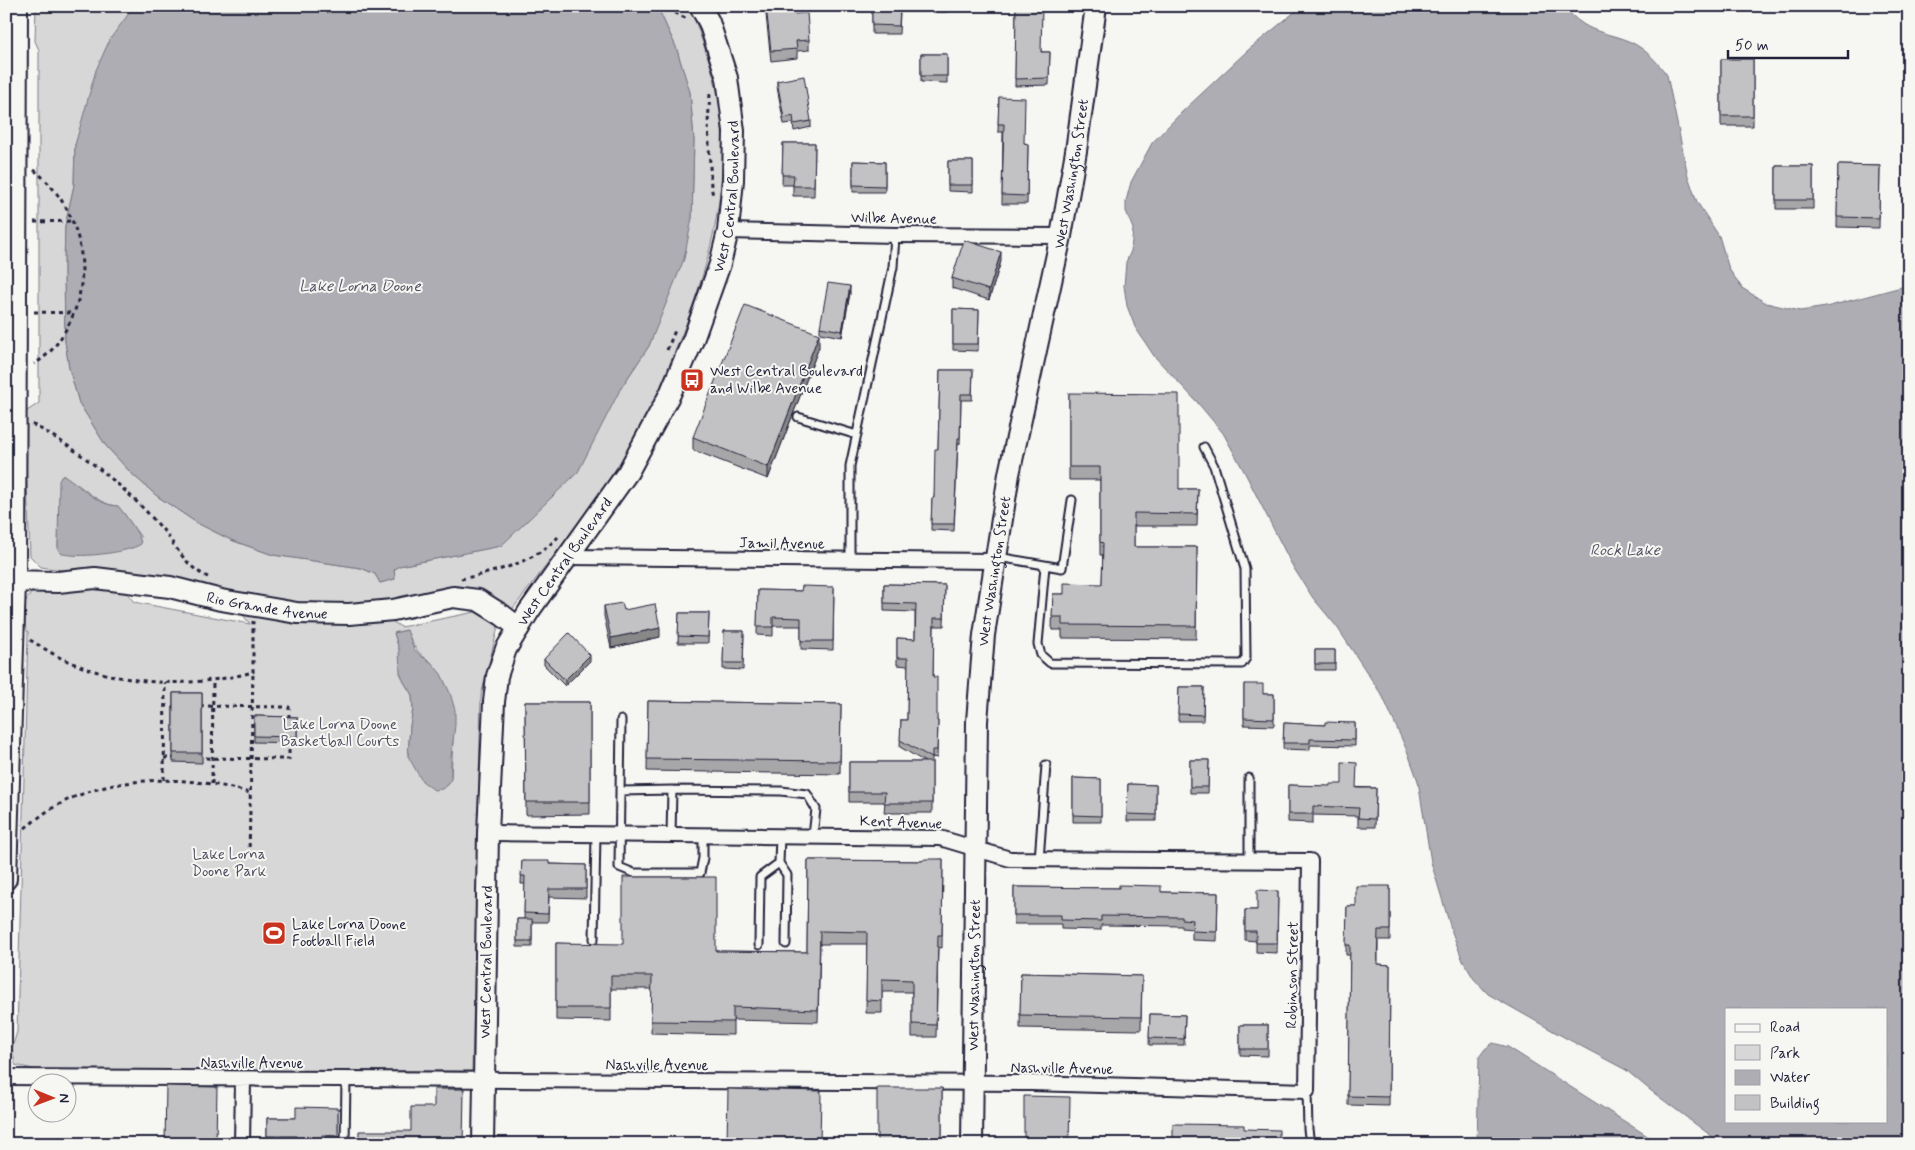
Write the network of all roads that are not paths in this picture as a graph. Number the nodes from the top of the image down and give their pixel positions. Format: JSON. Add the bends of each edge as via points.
{"nodes":[{"id":1,"x":17,"y":6,"type":"edge"},
{"id":2,"x":1096,"y":6,"type":"edge"},
{"id":3,"x":694,"y":14,"type":"edge"},
{"id":4,"x":728,"y":231,"type":"junction"},
{"id":5,"x":895,"y":235,"type":"junction"},
{"id":6,"x":1061,"y":236,"type":"junction"},
{"id":7,"x":798,"y":417,"type":"dead end"},
{"id":8,"x":857,"y":435,"type":"junction"},
{"id":9,"x":1204,"y":447,"type":"dead end"},
{"id":10,"x":1072,"y":500,"type":"dead end"},
{"id":11,"x":569,"y":557,"type":"junction"},
{"id":12,"x":995,"y":558,"type":"junction"},
{"id":13,"x":850,"y":560,"type":"junction"},
{"id":14,"x":1045,"y":566,"type":"junction"},
{"id":15,"x":11,"y":581,"type":"edge"},
{"id":16,"x":519,"y":628,"type":"junction"},
{"id":17,"x":10,"y":658,"type":"edge"},
{"id":18,"x":621,"y":720,"type":"dead end"},
{"id":19,"x":1046,"y":765,"type":"dead end"},
{"id":20,"x":1249,"y":778,"type":"dead end"},
{"id":21,"x":672,"y":790,"type":"junction"},
{"id":22,"x":620,"y":791,"type":"junction"},
{"id":23,"x":488,"y":833,"type":"junction"},
{"id":24,"x":596,"y":834,"type":"junction"},
{"id":25,"x":620,"y":834,"type":"junction"},
{"id":26,"x":671,"y":835,"type":"junction"},
{"id":27,"x":704,"y":835,"type":"junction"},
{"id":28,"x":780,"y":836,"type":"junction"},
{"id":29,"x":813,"y":836,"type":"junction"},
{"id":30,"x":975,"y":848,"type":"junction"},
{"id":31,"x":1039,"y":860,"type":"junction"},
{"id":32,"x":1249,"y":861,"type":"junction"},
{"id":33,"x":1310,"y":861,"type":"joint"},
{"id":34,"x":779,"y":863,"type":"junction"},
{"id":35,"x":6,"y":879,"type":"edge"},
{"id":36,"x":594,"y":939,"type":"dead end"},
{"id":37,"x":759,"y":944,"type":"dead end"},
{"id":38,"x":786,"y":944,"type":"dead end"},
{"id":39,"x":6,"y":1077,"type":"edge"},
{"id":40,"x":243,"y":1080,"type":"junction"},
{"id":41,"x":346,"y":1080,"type":"junction"},
{"id":42,"x":484,"y":1080,"type":"junction"},
{"id":43,"x":973,"y":1082,"type":"junction"},
{"id":44,"x":1307,"y":1091,"type":"junction"},
{"id":45,"x":242,"y":1144,"type":"edge"},
{"id":46,"x":346,"y":1144,"type":"edge"},
{"id":47,"x":483,"y":1144,"type":"edge"},
{"id":48,"x":972,"y":1144,"type":"edge"},
{"id":49,"x":1310,"y":1144,"type":"edge"}],
"edges":[{"from":1,"to":15,"type":"street"},
{"from":2,"to":6,"type":"street","name":"West Washington Street"},
{"from":3,"to":4,"type":"street","name":"West Central Boulevard","via":[[709,22],[726,78],[734,131],[734,180]]},
{"from":4,"to":5,"type":"street","name":"Wilbe Avenue"},
{"from":4,"to":11,"type":"street","name":"West Central Boulevard","via":[[720,264],[670,394],[628,472]]},
{"from":5,"to":6,"type":"street","name":"Wilbe Avenue"},
{"from":5,"to":8,"type":"lane","via":[[893,267]]},
{"from":6,"to":12,"type":"street","name":"West Washington Street","via":[[1009,474]]},
{"from":7,"to":8,"type":"lane"},
{"from":8,"to":13,"type":"lane","via":[[850,466]]},
{"from":9,"to":14,"type":"lane","via":[[1214,466],[1246,569],[1246,658],[1242,664],[1050,663],[1040,655],[1038,644]]},
{"from":10,"to":14,"type":"lane","via":[[1062,568]]},
{"from":11,"to":13,"type":"street","name":"Jamil Avenue"},
{"from":11,"to":16,"type":"street","name":"West Central Boulevard"},
{"from":12,"to":13,"type":"street","name":"Jamil Avenue"},
{"from":12,"to":14,"type":"lane"},
{"from":12,"to":30,"type":"street","name":"West Washington Street","via":[[978,712]]},
{"from":15,"to":16,"type":"street","name":"Rio Grande Avenue","via":[[58,582],[94,578],[170,587],[221,600],[297,613],[349,614],[393,610],[452,597],[478,600]]},
{"from":15,"to":17,"type":"street"},
{"from":16,"to":23,"type":"street","name":"West Central Boulevard","via":[[506,648],[497,676]]},
{"from":17,"to":35,"type":"street"},
{"from":18,"to":22,"type":"lane"},
{"from":19,"to":31,"type":"lane"},
{"from":20,"to":32,"type":"lane"},
{"from":21,"to":22,"type":"lane"},
{"from":21,"to":26,"type":"lane"},
{"from":21,"to":29,"type":"lane","via":[[807,794],[816,808]]},
{"from":22,"to":25,"type":"lane"},
{"from":23,"to":24,"type":"street","name":"Kent Avenue"},
{"from":23,"to":42,"type":"street","name":"West Central Boulevard"},
{"from":24,"to":25,"type":"street","name":"Kent Avenue"},
{"from":24,"to":36,"type":"lane"},
{"from":25,"to":26,"type":"street","name":"Kent Avenue"},
{"from":25,"to":27,"type":"lane","via":[[619,867],[634,873],[700,873]]},
{"from":26,"to":27,"type":"street","name":"Kent Avenue"},
{"from":27,"to":28,"type":"street","name":"Kent Avenue"},
{"from":28,"to":29,"type":"street","name":"Kent Avenue"},
{"from":28,"to":34,"type":"lane"},
{"from":29,"to":30,"type":"street","name":"Kent Avenue","via":[[940,838]]},
{"from":30,"to":31,"type":"street","name":"Kent Avenue","via":[[1010,859]]},
{"from":30,"to":43,"type":"street","name":"West Washington Street"},
{"from":31,"to":32,"type":"street","name":"Kent Avenue"},
{"from":32,"to":33,"type":"street","name":"Kent Avenue"},
{"from":33,"to":44,"type":"street","name":"Robinson Street"},
{"from":34,"to":37,"type":"lane","via":[[760,877]]},
{"from":34,"to":38,"type":"lane","via":[[787,875]]},
{"from":39,"to":40,"type":"street","name":"Nashville Avenue"},
{"from":40,"to":41,"type":"street","name":"Nashville Avenue"},
{"from":40,"to":45,"type":"street"},
{"from":41,"to":42,"type":"street","name":"Nashville Avenue"},
{"from":41,"to":46,"type":"lane"},
{"from":42,"to":43,"type":"street","name":"Nashville Avenue"},
{"from":42,"to":47,"type":"street","name":"West Central Boulevard"},
{"from":43,"to":44,"type":"street","name":"Nashville Avenue"},
{"from":43,"to":48,"type":"street","name":"West Washington Street"},
{"from":44,"to":49,"type":"lane"}]}
